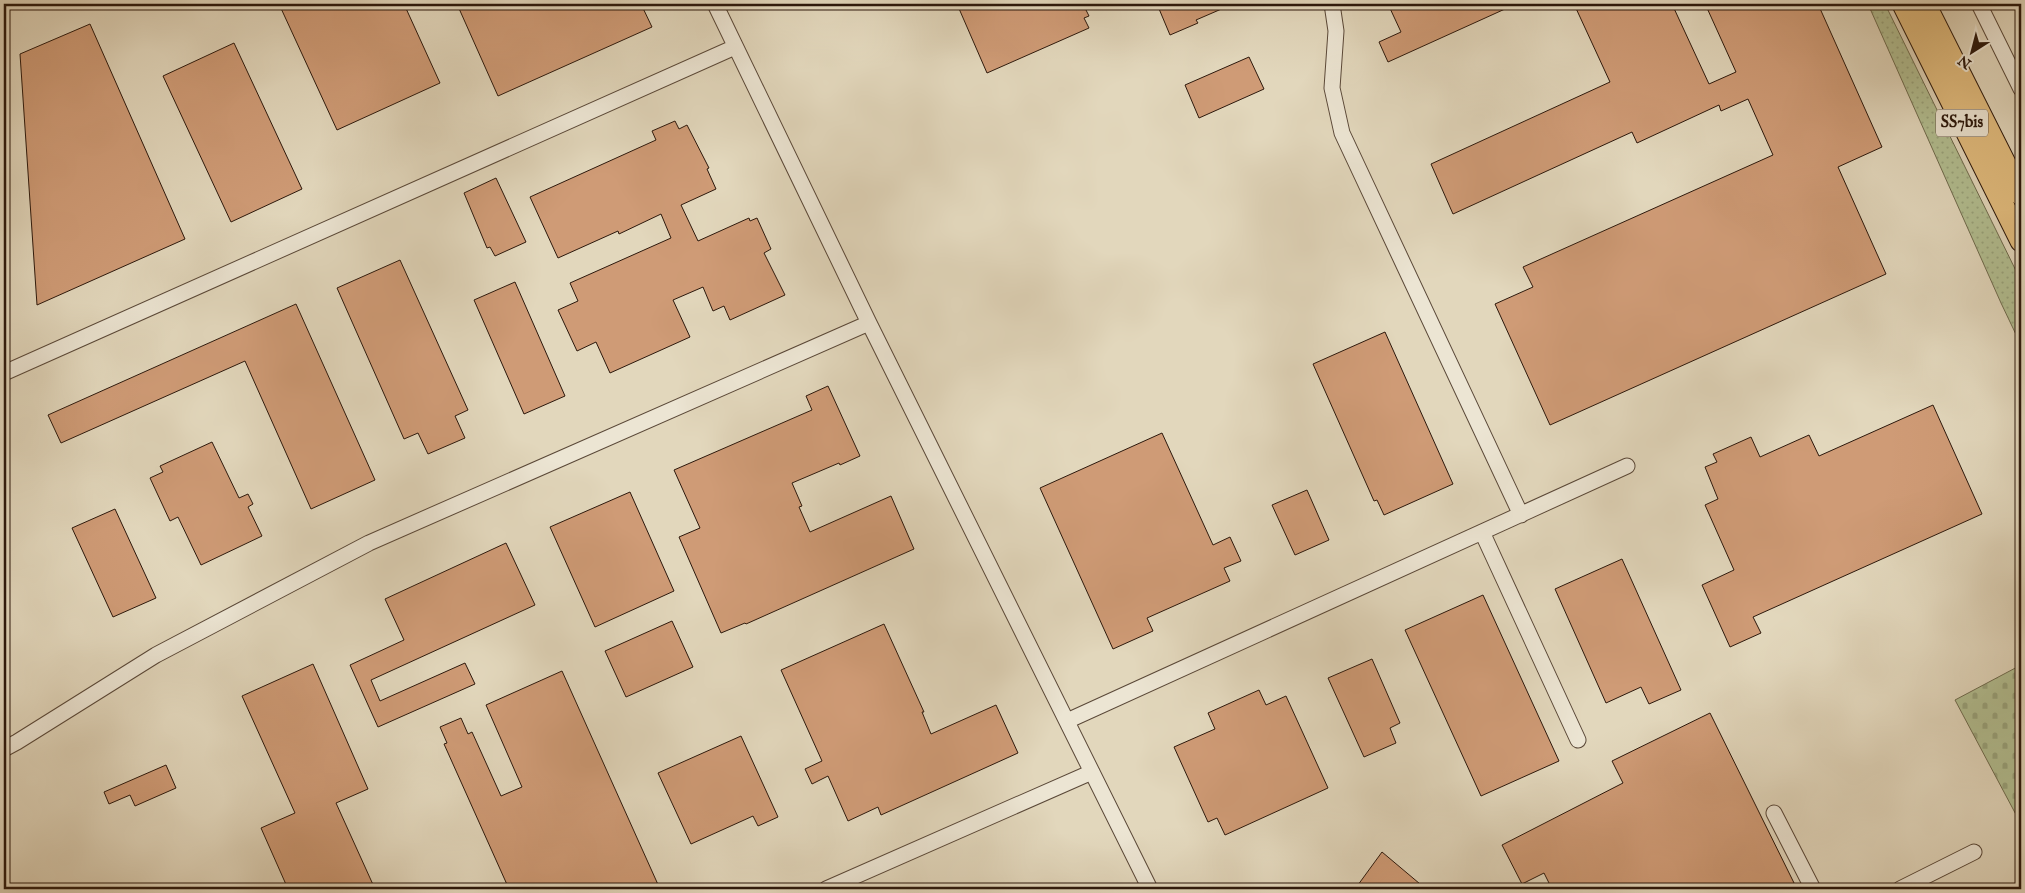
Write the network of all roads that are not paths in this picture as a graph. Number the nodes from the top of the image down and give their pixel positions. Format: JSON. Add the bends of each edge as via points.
{"nodes":[{"id":1,"x":715,"y":4,"type":"edge"},
{"id":2,"x":1332,"y":4,"type":"edge"},
{"id":3,"x":1903,"y":4,"type":"edge"},
{"id":4,"x":1925,"y":4,"type":"edge"},
{"id":5,"x":1979,"y":4,"type":"edge"},
{"id":6,"x":736,"y":47,"type":"junction"},
{"id":7,"x":2021,"y":89,"type":"edge"},
{"id":8,"x":2021,"y":195,"type":"edge"},
{"id":9,"x":2021,"y":241,"type":"edge"},
{"id":10,"x":869,"y":323,"type":"junction"},
{"id":11,"x":4,"y":373,"type":"edge"},
{"id":12,"x":1627,"y":466,"type":"dead end"},
{"id":13,"x":1521,"y":514,"type":"junction"},
{"id":14,"x":1482,"y":532,"type":"junction"},
{"id":15,"x":1067,"y":721,"type":"junction"},
{"id":16,"x":1578,"y":740,"type":"dead end"},
{"id":17,"x":4,"y":749,"type":"edge"},
{"id":18,"x":1092,"y":772,"type":"junction"},
{"id":19,"x":1774,"y":813,"type":"dead end"},
{"id":20,"x":1974,"y":852,"type":"dead end"},
{"id":21,"x":826,"y":889,"type":"edge"},
{"id":22,"x":1150,"y":889,"type":"edge"},
{"id":23,"x":1813,"y":889,"type":"edge"},
{"id":24,"x":1900,"y":889,"type":"edge"}],
"edges":[{"from":1,"to":6,"type":"street"},
{"from":2,"to":13,"type":"street","via":[[1336,31],[1332,88],[1342,133]]},
{"from":3,"to":9,"type":"highway","number":"SS7bis"},
{"from":4,"to":8,"type":"highway","number":"SS7bis"},
{"from":5,"to":7,"type":"street"},
{"from":6,"to":10,"type":"street"},
{"from":6,"to":11,"type":"street"},
{"from":10,"to":15,"type":"street"},
{"from":10,"to":17,"type":"street","via":[[369,543],[156,655]]},
{"from":12,"to":13,"type":"street"},
{"from":13,"to":14,"type":"street"},
{"from":14,"to":15,"type":"street"},
{"from":14,"to":16,"type":"street"},
{"from":15,"to":18,"type":"street"},
{"from":18,"to":21,"type":"street"},
{"from":18,"to":22,"type":"street"},
{"from":19,"to":23,"type":"street"},
{"from":20,"to":24,"type":"street"}]}
